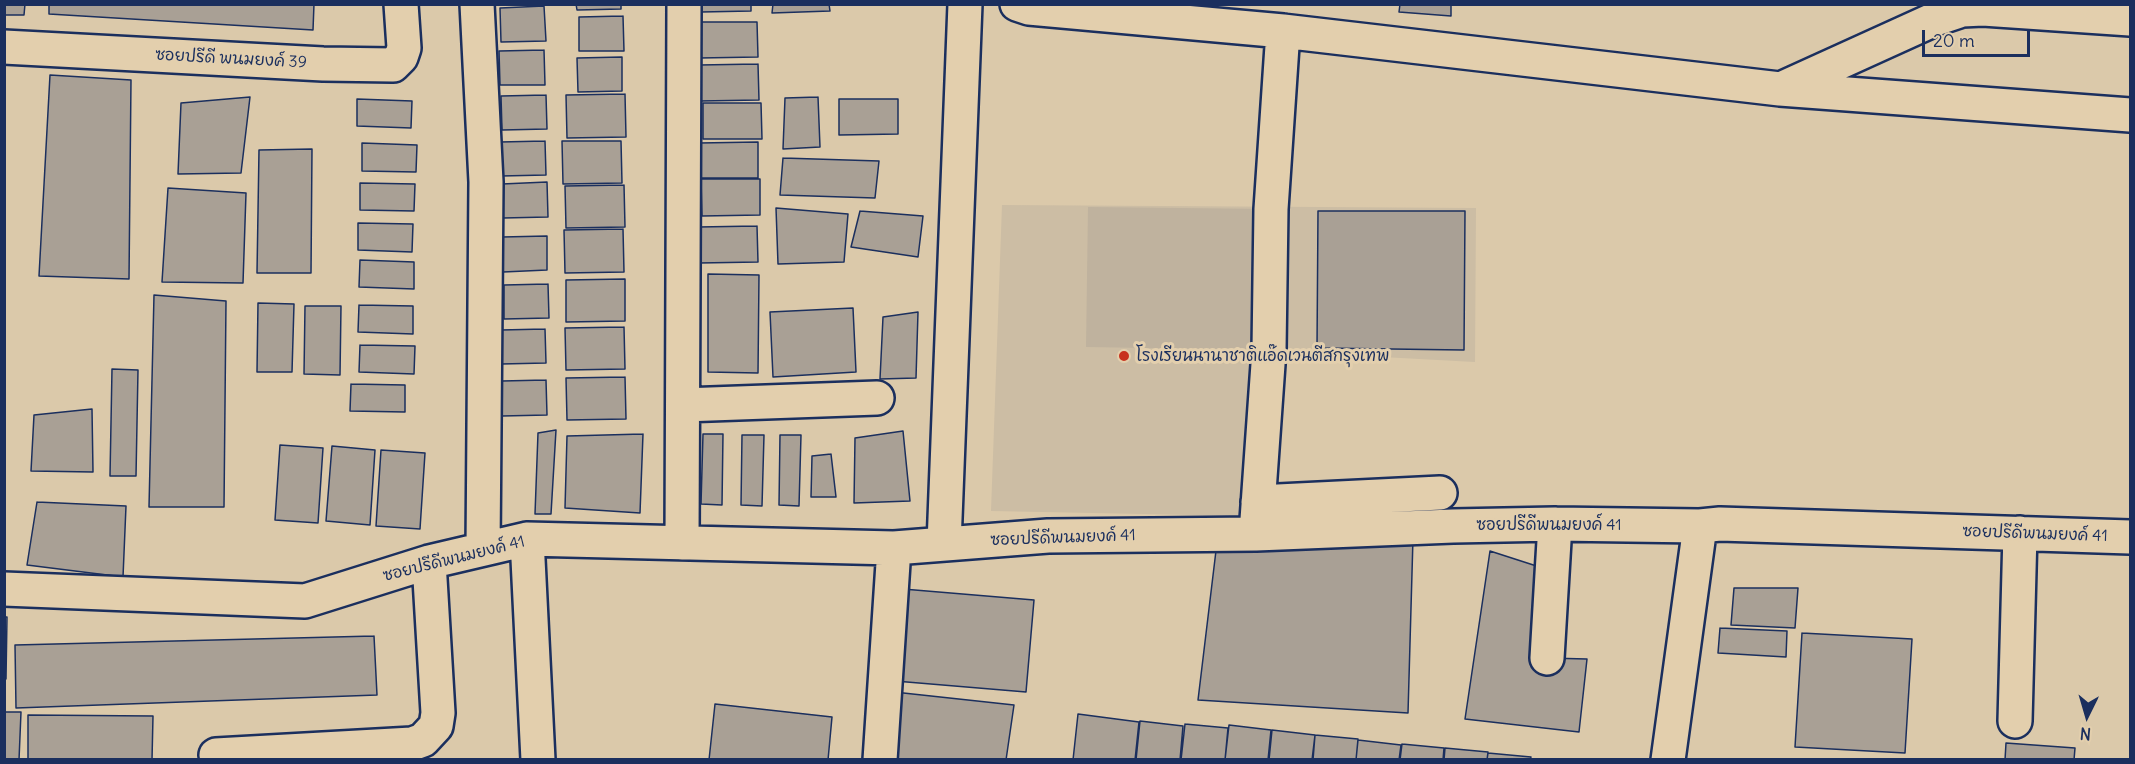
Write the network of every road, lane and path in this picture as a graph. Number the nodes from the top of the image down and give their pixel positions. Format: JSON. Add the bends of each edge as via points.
{"nodes":[{"id":1,"x":401,"y":4,"type":"edge"},
{"id":2,"x":477,"y":4,"type":"edge"},
{"id":3,"x":684,"y":4,"type":"edge"},
{"id":4,"x":965,"y":4,"type":"edge"},
{"id":5,"x":1017,"y":4,"type":"edge"},
{"id":6,"x":2130,"y":19,"type":"edge"},
{"id":7,"x":1283,"y":31,"type":"junction"},
{"id":8,"x":4,"y":47,"type":"edge"},
{"id":9,"x":1780,"y":89,"type":"junction"},
{"id":10,"x":2130,"y":115,"type":"edge"},
{"id":11,"x":877,"y":398,"type":"dead end"},
{"id":12,"x":683,"y":405,"type":"junction"},
{"id":13,"x":1440,"y":493,"type":"dead end"},
{"id":14,"x":1258,"y":502,"type":"junction"},
{"id":15,"x":1555,"y":524,"type":"junction"},
{"id":16,"x":1700,"y":526,"type":"junction"},
{"id":17,"x":2020,"y":533,"type":"junction"},
{"id":18,"x":1256,"y":534,"type":"junction"},
{"id":19,"x":2130,"y":537,"type":"edge"},
{"id":20,"x":527,"y":539,"type":"junction"},
{"id":21,"x":682,"y":543,"type":"junction"},
{"id":22,"x":944,"y":544,"type":"junction"},
{"id":23,"x":894,"y":548,"type":"junction"},
{"id":24,"x":483,"y":549,"type":"junction"},
{"id":25,"x":429,"y":561,"type":"junction"},
{"id":26,"x":4,"y":589,"type":"edge"},
{"id":27,"x":1547,"y":658,"type":"dead end"},
{"id":28,"x":2015,"y":721,"type":"dead end"},
{"id":29,"x":216,"y":755,"type":"dead end"},
{"id":30,"x":538,"y":759,"type":"edge"},
{"id":31,"x":880,"y":759,"type":"edge"},
{"id":32,"x":1668,"y":759,"type":"edge"}],
"edges":[{"from":1,"to":8,"type":"street","name":"ซอยปรีดี พนมยงค์ 39","via":[[404,48],[393,65]]},
{"from":2,"to":24,"type":"street","via":[[486,182]]},
{"from":3,"to":12,"type":"street"},
{"from":4,"to":22,"type":"street"},
{"from":5,"to":7,"type":"street"},
{"from":6,"to":9,"type":"street","via":[[1962,10]]},
{"from":7,"to":9,"type":"street"},
{"from":7,"to":14,"type":"street"},
{"from":9,"to":10,"type":"street"},
{"from":11,"to":12,"type":"street"},
{"from":12,"to":21,"type":"street"},
{"from":13,"to":14,"type":"street"},
{"from":14,"to":18,"type":"street"},
{"from":15,"to":16,"type":"street","name":"ซอยปรีดีพนมยงค์ 41"},
{"from":15,"to":18,"type":"street","name":"ซอยปรีดีพนมยงค์ 41"},
{"from":15,"to":27,"type":"street"},
{"from":16,"to":17,"type":"street","name":"ซอยปรีดีพนมยงค์ 41"},
{"from":16,"to":32,"type":"street"},
{"from":17,"to":19,"type":"street","name":"ซอยปรีดีพนมยงค์ 41"},
{"from":17,"to":28,"type":"street"},
{"from":18,"to":22,"type":"street","name":"ซอยปรีดีพนมยงค์ 41","via":[[1048,536]]},
{"from":20,"to":21,"type":"street","name":"ซอยปรีดีพนมยงค์ 41"},
{"from":20,"to":24,"type":"street","name":"ซอยปรีดีพนมยงค์ 41"},
{"from":20,"to":30,"type":"street"},
{"from":21,"to":23,"type":"street","name":"ซอยปรีดีพนมยงค์ 41"},
{"from":22,"to":23,"type":"street","name":"ซอยปรีดีพนมยงค์ 41"},
{"from":23,"to":31,"type":"street"},
{"from":24,"to":25,"type":"street","name":"ซอยปรีดีพนมยงค์ 41"},
{"from":25,"to":26,"type":"street","name":"ซอยปรีดีพนมยงค์ 41","via":[[305,601]]},
{"from":25,"to":29,"type":"street","via":[[438,713],[436,726],[423,740]]}]}
